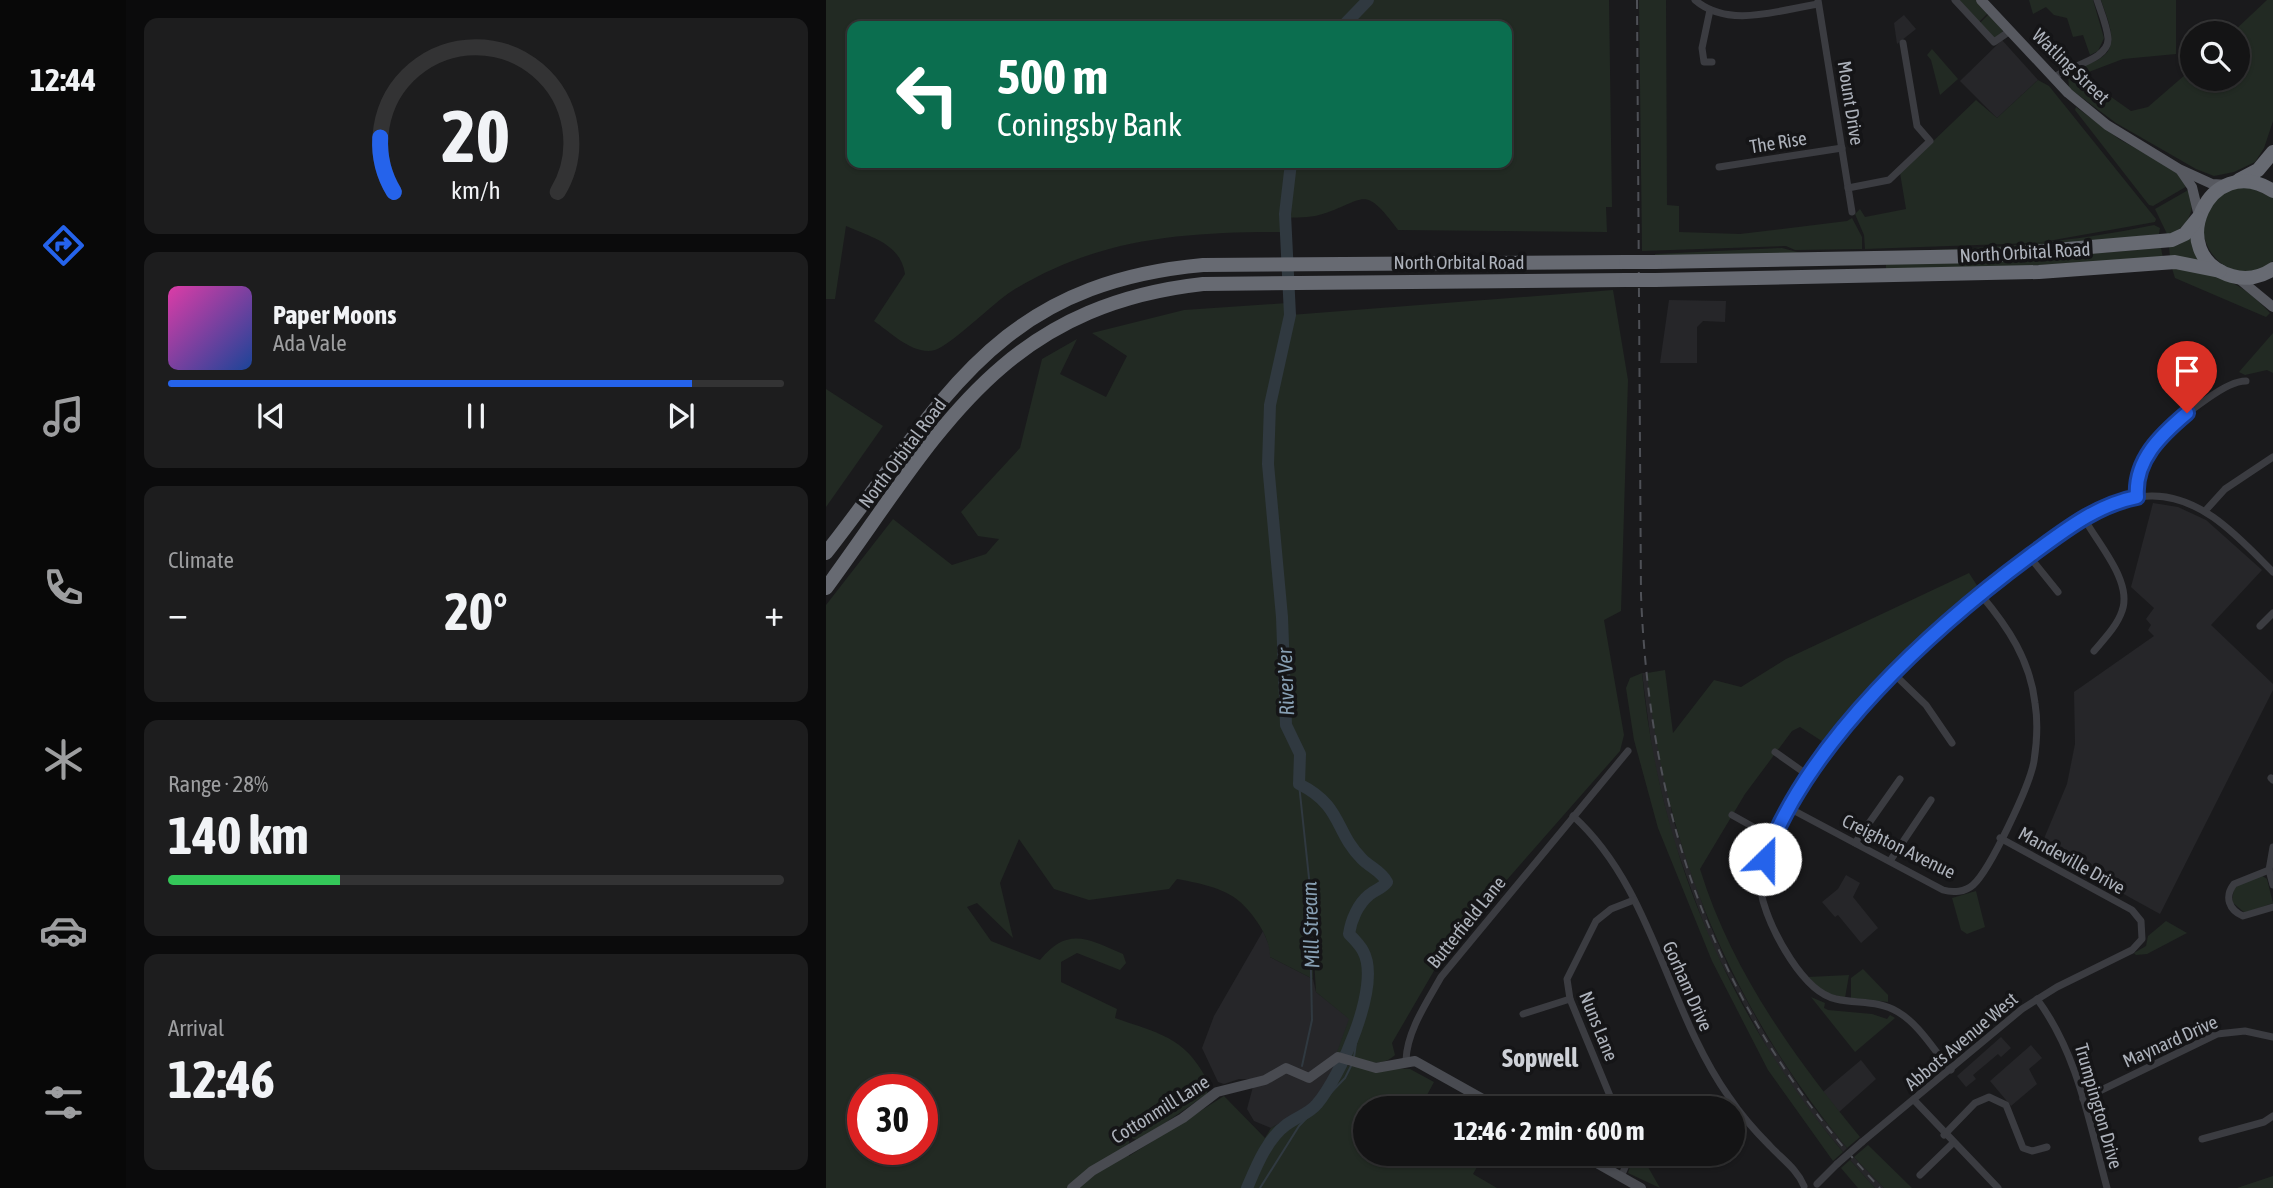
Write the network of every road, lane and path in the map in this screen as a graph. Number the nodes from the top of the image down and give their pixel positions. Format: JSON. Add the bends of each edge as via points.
{"nodes":[{"id":1,"x":1695,"y":0,"type":"edge"},
{"id":2,"x":1955,"y":0,"type":"edge"},
{"id":3,"x":1981,"y":0,"type":"edge"},
{"id":4,"x":2097,"y":0,"type":"edge"},
{"id":5,"x":1818,"y":2,"type":"edge"},
{"id":6,"x":1710,"y":10,"type":"junction"},
{"id":7,"x":2010,"y":32,"type":"junction"},
{"id":8,"x":1903,"y":43,"type":"dead end"},
{"id":9,"x":1705,"y":64,"type":"dead end"},
{"id":10,"x":2053,"y":78,"type":"junction"},
{"id":11,"x":1842,"y":148,"type":"junction"},
{"id":12,"x":2273,"y":152,"type":"edge"},
{"id":13,"x":1720,"y":167,"type":"dead end"},
{"id":14,"x":2179,"y":169,"type":"junction"},
{"id":15,"x":2232,"y":184,"type":"junction"},
{"id":16,"x":1849,"y":188,"type":"junction"},
{"id":17,"x":2273,"y":191,"type":"edge"},
{"id":18,"x":1852,"y":212,"type":"dead end"},
{"id":19,"x":2198,"y":217,"type":"junction"},
{"id":20,"x":2273,"y":269,"type":"edge"},
{"id":21,"x":2220,"y":271,"type":"junction"},
{"id":22,"x":2238,"y":278,"type":"junction"},
{"id":23,"x":2273,"y":307,"type":"edge"},
{"id":24,"x":2246,"y":381,"type":"dead end"},
{"id":25,"x":2273,"y":457,"type":"edge"},
{"id":26,"x":2137,"y":497,"type":"junction"},
{"id":27,"x":2206,"y":511,"type":"junction"},
{"id":28,"x":2084,"y":518,"type":"junction"},
{"id":29,"x":826,"y":553,"type":"edge"},
{"id":30,"x":2029,"y":556,"type":"junction"},
{"id":31,"x":2273,"y":572,"type":"edge"},
{"id":32,"x":826,"y":588,"type":"edge"},
{"id":33,"x":2059,"y":592,"type":"dead end"},
{"id":34,"x":1981,"y":595,"type":"junction"},
{"id":35,"x":2273,"y":613,"type":"edge"},
{"id":36,"x":2260,"y":626,"type":"dead end"},
{"id":37,"x":2094,"y":651,"type":"dead end"},
{"id":38,"x":1895,"y":674,"type":"junction"},
{"id":39,"x":1952,"y":743,"type":"dead end"},
{"id":40,"x":1628,"y":751,"type":"dead end"},
{"id":41,"x":1775,"y":752,"type":"dead end"},
{"id":42,"x":1809,"y":776,"type":"junction"},
{"id":43,"x":1900,"y":779,"type":"dead end"},
{"id":44,"x":1931,"y":800,"type":"dead end"},
{"id":45,"x":1789,"y":808,"type":"junction"},
{"id":46,"x":1732,"y":815,"type":"dead end"},
{"id":47,"x":1573,"y":816,"type":"junction"},
{"id":48,"x":1773,"y":838,"type":"junction"},
{"id":49,"x":2000,"y":838,"type":"junction"},
{"id":50,"x":1855,"y":843,"type":"junction"},
{"id":51,"x":2273,"y":847,"type":"edge"},
{"id":52,"x":1890,"y":861,"type":"junction"},
{"id":53,"x":2269,"y":870,"type":"junction"},
{"id":54,"x":2273,"y":885,"type":"edge"},
{"id":55,"x":1634,"y":900,"type":"junction"},
{"id":56,"x":2273,"y":907,"type":"edge"},
{"id":57,"x":2139,"y":944,"type":"joint"},
{"id":58,"x":1570,"y":999,"type":"junction"},
{"id":59,"x":2037,"y":999,"type":"junction"},
{"id":60,"x":1523,"y":1014,"type":"dead end"},
{"id":61,"x":2273,"y":1037,"type":"edge"},
{"id":62,"x":1406,"y":1060,"type":"junction"},
{"id":63,"x":1951,"y":1070,"type":"junction"},
{"id":64,"x":1478,"y":1096,"type":"edge"},
{"id":65,"x":1610,"y":1096,"type":"edge"},
{"id":66,"x":2083,"y":1099,"type":"junction"},
{"id":67,"x":1914,"y":1101,"type":"junction"},
{"id":68,"x":2273,"y":1116,"type":"edge"},
{"id":69,"x":1944,"y":1135,"type":"junction"},
{"id":70,"x":2203,"y":1139,"type":"dead end"},
{"id":71,"x":1952,"y":1143,"type":"junction"},
{"id":72,"x":2047,"y":1147,"type":"dead end"},
{"id":73,"x":1601,"y":1166,"type":"edge"},
{"id":74,"x":1625,"y":1166,"type":"edge"},
{"id":75,"x":1920,"y":1175,"type":"dead end"},
{"id":76,"x":1620,"y":1177,"type":"junction"},
{"id":77,"x":1817,"y":1186,"type":"edge"},
{"id":78,"x":1803,"y":1187,"type":"edge"},
{"id":79,"x":1072,"y":1188,"type":"edge"},
{"id":80,"x":1641,"y":1188,"type":"edge"},
{"id":81,"x":1998,"y":1188,"type":"edge"},
{"id":82,"x":2107,"y":1188,"type":"edge"}],
"edges":[{"from":1,"to":6,"type":"street"},
{"from":2,"to":7,"type":"street","name":"Watling Street","via":[[1993,41]]},
{"from":3,"to":7,"type":"main road","name":"Watling Street"},
{"from":4,"to":10,"type":"street","via":[[2109,39],[2107,47],[2102,54],[2063,69]]},
{"from":5,"to":6,"type":"street","via":[[1746,16]]},
{"from":5,"to":11,"type":"street","name":"Mount Drive"},
{"from":6,"to":9,"type":"street","via":[[1702,48]]},
{"from":7,"to":10,"type":"main road","name":"Watling Street"},
{"from":8,"to":16,"type":"street","via":[[1917,126],[1930,141],[1889,180]]},
{"from":10,"to":14,"type":"main road","name":"Watling Street","via":[[2107,125]]},
{"from":11,"to":13,"type":"street","name":"The Rise"},
{"from":11,"to":16,"type":"street","name":"Mount Drive"},
{"from":12,"to":15,"type":"highway","via":[[2258,170]]},
{"from":14,"to":15,"type":"main road","name":"Watling Street","via":[[2207,182]]},
{"from":14,"to":19,"type":"main road","via":[[2192,187]]},
{"from":15,"to":17,"type":"highway","via":[[2253,182]]},
{"from":15,"to":19,"type":"highway","name":"North Orbital Road","via":[[2210,197]]},
{"from":16,"to":18,"type":"street","name":"Mount Drive"},
{"from":19,"to":21,"type":"highway","via":[[2201,249]]},
{"from":19,"to":29,"type":"highway","name":"North Orbital Road","bridge":true,"via":[[2185,234],[2172,240],[2069,251],[1908,258],[1203,265],[1123,277],[1022,323],[970,368]]},
{"from":20,"to":22,"type":"highway","via":[[2256,277]]},
{"from":21,"to":22,"type":"highway","name":"North Orbital Road"},
{"from":21,"to":32,"type":"highway","name":"North Orbital Road","bridge":true,"via":[[2175,262],[2039,272],[1203,284],[1119,299],[1063,323],[1024,346],[993,373],[957,411]]},
{"from":22,"to":23,"type":"main road"},
{"from":24,"to":26,"type":"street","via":[[2211,396],[2162,435],[2141,465]]},
{"from":25,"to":27,"type":"street","via":[[2225,489]]},
{"from":26,"to":27,"type":"street","via":[[2175,499]]},
{"from":26,"to":28,"type":"street"},
{"from":27,"to":31,"type":"street"},
{"from":28,"to":30,"type":"street"},
{"from":28,"to":37,"type":"street","via":[[2121,581],[2124,595],[2118,620]]},
{"from":30,"to":33,"type":"street"},
{"from":30,"to":34,"type":"street"},
{"from":34,"to":38,"type":"street"},
{"from":34,"to":49,"type":"street","name":"Creighton Avenue","via":[[2019,649],[2036,703],[2034,763],[2021,801]]},
{"from":35,"to":36,"type":"street"},
{"from":38,"to":39,"type":"street","via":[[1926,705]]},
{"from":38,"to":42,"type":"street"},
{"from":40,"to":47,"type":"street","name":"Butterfield Lane"},
{"from":41,"to":42,"type":"street"},
{"from":42,"to":45,"type":"street"},
{"from":43,"to":50,"type":"street"},
{"from":44,"to":52,"type":"street"},
{"from":45,"to":48,"type":"street"},
{"from":45,"to":50,"type":"street","name":"Creighton Avenue"},
{"from":46,"to":48,"type":"street"},
{"from":47,"to":55,"type":"street","name":"Gorham Drive","via":[[1609,855]]},
{"from":47,"to":62,"type":"street","name":"Butterfield Lane","via":[[1441,977],[1422,1009]]},
{"from":48,"to":63,"type":"street","via":[[1760,889],[1765,908],[1800,972],[1825,996],[1895,1010]]},
{"from":49,"to":52,"type":"street","name":"Creighton Avenue","via":[[1979,878],[1963,890],[1943,890]]},
{"from":49,"to":57,"type":"street","name":"Mandeville Drive","via":[[2132,910],[2143,928]]},
{"from":50,"to":52,"type":"street","name":"Creighton Avenue"},
{"from":51,"to":53,"type":"street"},
{"from":53,"to":54,"type":"street"},
{"from":53,"to":56,"type":"street","via":[[2234,884],[2228,899],[2231,908],[2243,916]]},
{"from":55,"to":58,"type":"street","name":"Nuns Lane","via":[[1596,921],[1569,971],[1566,987]]},
{"from":55,"to":78,"type":"street","name":"Gorham Drive","via":[[1689,1030],[1714,1075],[1746,1120],[1800,1176]]},
{"from":57,"to":59,"type":"street","name":"Abbots Avenue West"},
{"from":58,"to":60,"type":"street"},
{"from":58,"to":65,"type":"street","name":"Nuns Lane"},
{"from":59,"to":63,"type":"street","name":"Abbots Avenue West"},
{"from":59,"to":66,"type":"street","name":"Trumpington Drive","via":[[2062,1037]]},
{"from":61,"to":66,"type":"street","name":"Maynard Drive","via":[[2245,1031],[2217,1034]]},
{"from":62,"to":64,"type":"street"},
{"from":62,"to":79,"type":"street","name":"Cottonmill Lane","via":[[1376,1068],[1335,1058],[1313,1076],[1304,1077],[1288,1068],[1265,1080],[1217,1092]]},
{"from":63,"to":67,"type":"street","name":"Abbots Avenue West"},
{"from":66,"to":82,"type":"street","name":"Trumpington Drive"},
{"from":67,"to":69,"type":"street"},
{"from":67,"to":77,"type":"street","name":"Abbots Avenue West","bridge":true},
{"from":68,"to":70,"type":"street"},
{"from":69,"to":71,"type":"street"},
{"from":69,"to":72,"type":"street","via":[[1975,1103],[1989,1097],[2006,1105],[2023,1148]]},
{"from":71,"to":75,"type":"street"},
{"from":71,"to":81,"type":"street"},
{"from":73,"to":76,"type":"street"},
{"from":74,"to":76,"type":"street"},
{"from":76,"to":80,"type":"street"},
{"from":77,"to":78,"type":"street"}]}
